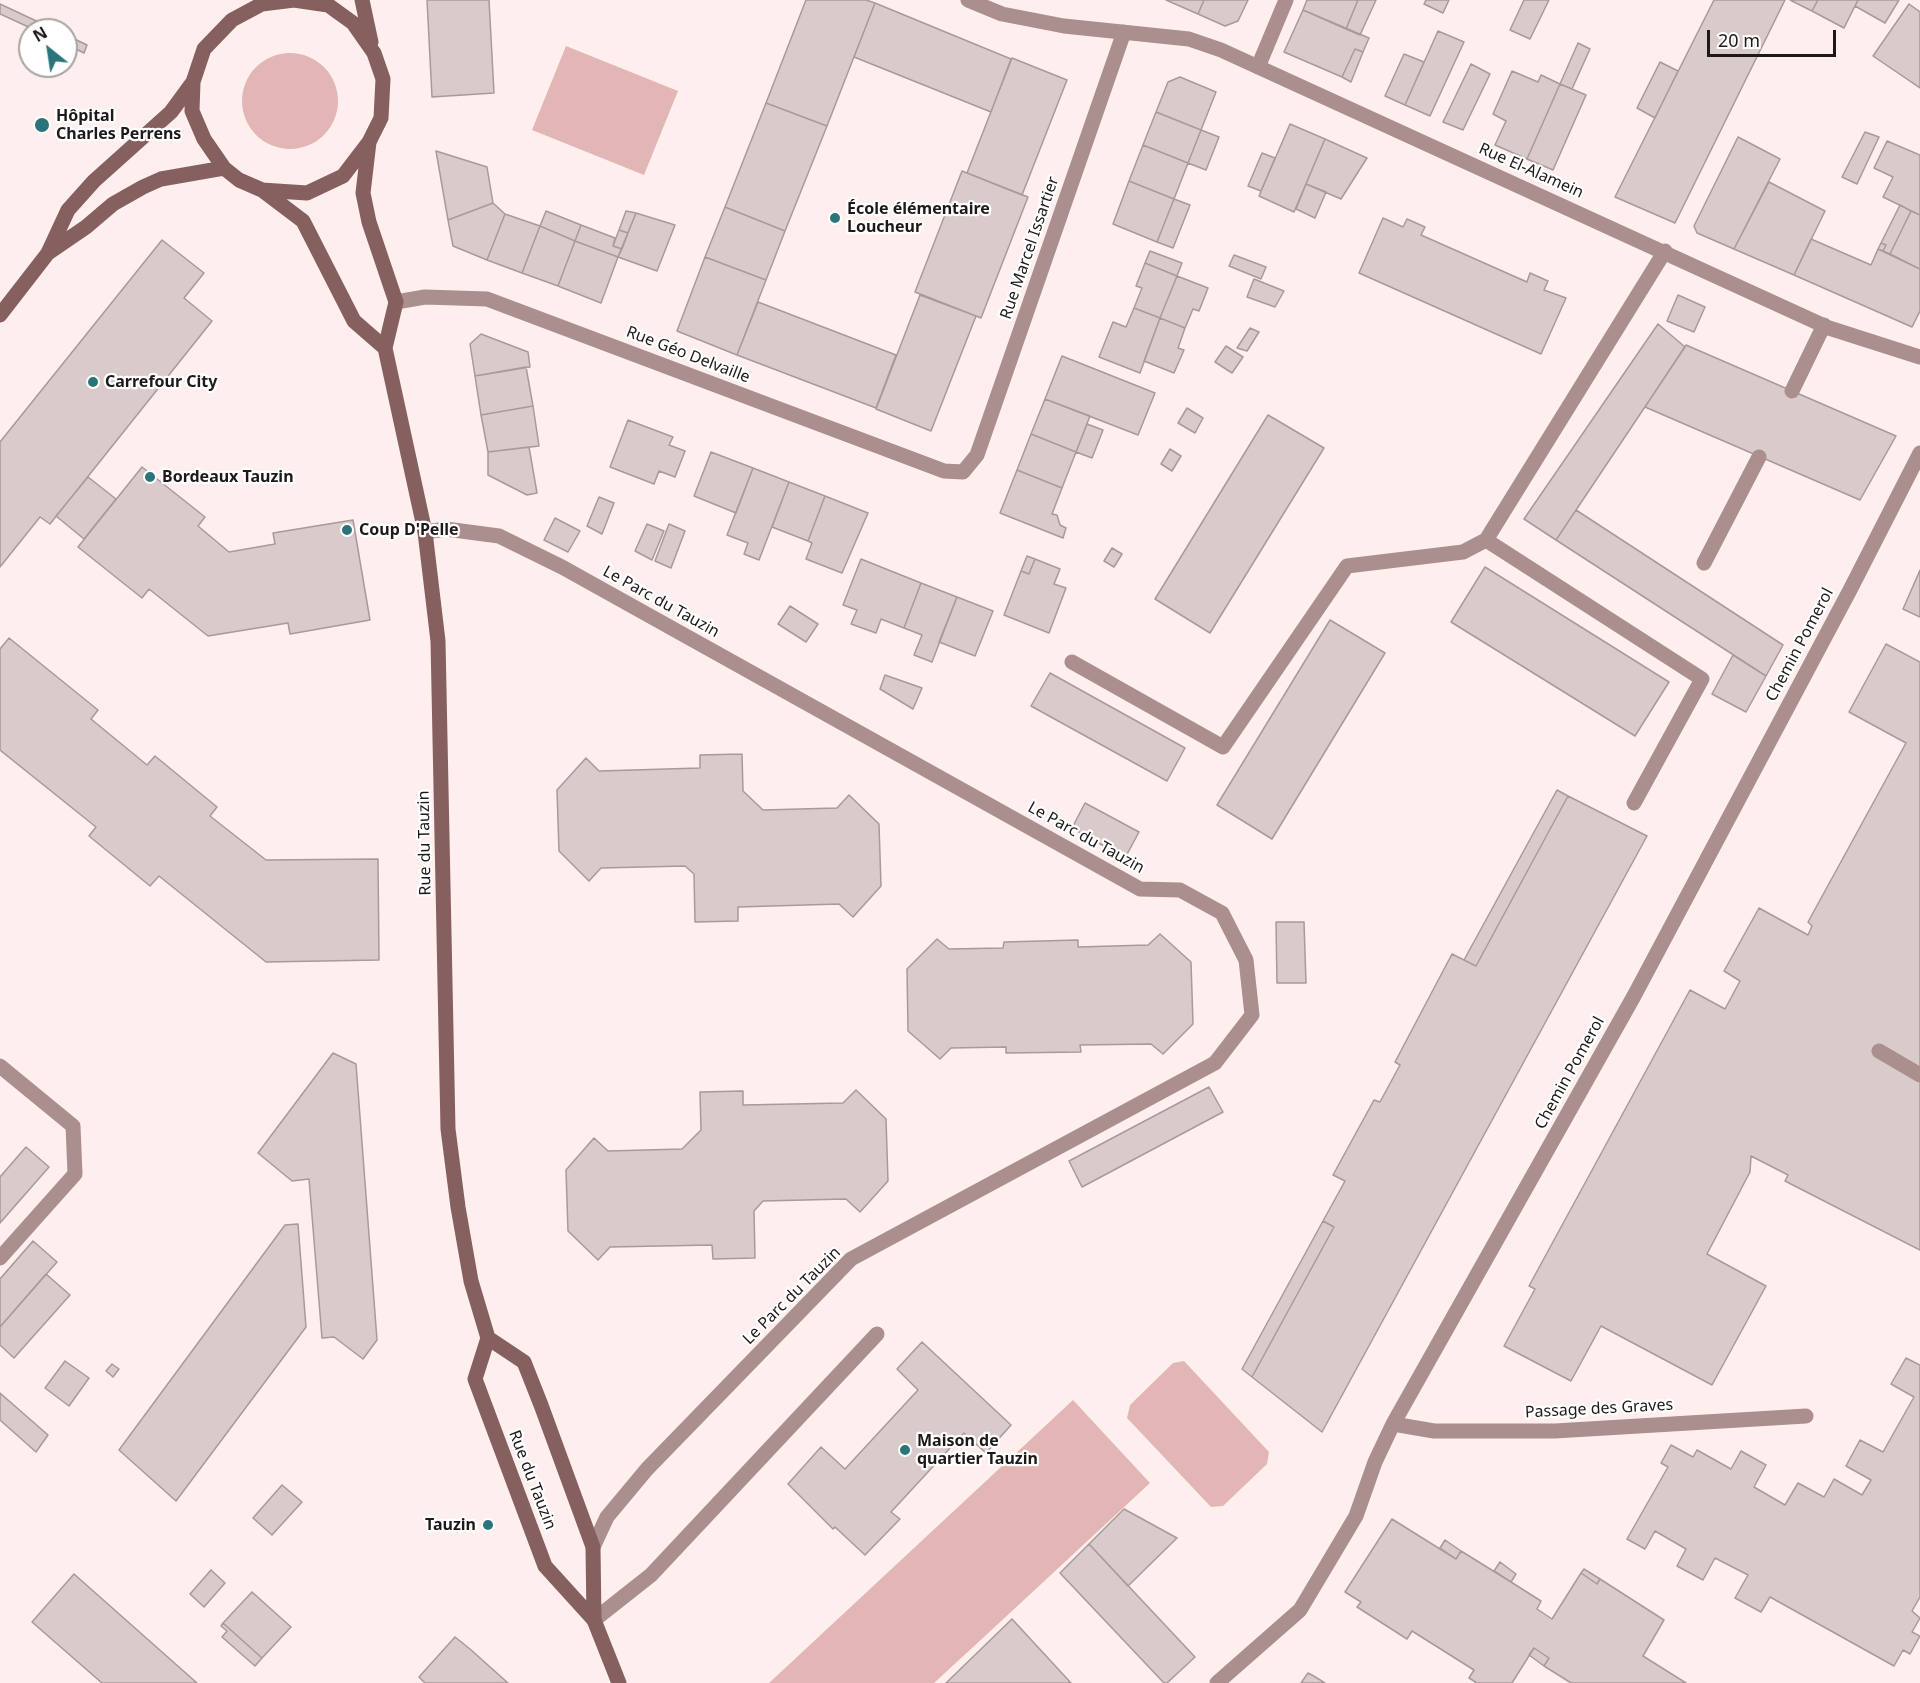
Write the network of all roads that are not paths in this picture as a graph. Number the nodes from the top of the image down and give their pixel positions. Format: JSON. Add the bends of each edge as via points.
{"nodes":[{"id":1,"x":362,"y":0,"type":"edge"},
{"id":2,"x":968,"y":0,"type":"edge"},
{"id":3,"x":1286,"y":0,"type":"edge"},
{"id":4,"x":264,"y":2,"type":"edge"},
{"id":5,"x":1124,"y":32,"type":"junction"},
{"id":6,"x":374,"y":53,"type":"junction"},
{"id":7,"x":1258,"y":67,"type":"junction"},
{"id":8,"x":193,"y":82,"type":"junction"},
{"id":9,"x":369,"y":142,"type":"junction"},
{"id":10,"x":224,"y":168,"type":"junction"},
{"id":11,"x":262,"y":190,"type":"junction"},
{"id":12,"x":1665,"y":251,"type":"junction"},
{"id":13,"x":48,"y":253,"type":"junction"},
{"id":14,"x":396,"y":302,"type":"junction"},
{"id":15,"x":0,"y":315,"type":"edge"},
{"id":16,"x":1824,"y":325,"type":"junction"},
{"id":17,"x":385,"y":348,"type":"junction"},
{"id":18,"x":1920,"y":357,"type":"edge"},
{"id":19,"x":1792,"y":391,"type":"dead end"},
{"id":20,"x":1920,"y":453,"type":"edge"},
{"id":21,"x":1759,"y":457,"type":"dead end"},
{"id":22,"x":963,"y":472,"type":"joint"},
{"id":23,"x":425,"y":532,"type":"junction"},
{"id":24,"x":1486,"y":540,"type":"junction"},
{"id":25,"x":1704,"y":563,"type":"dead end"},
{"id":26,"x":1072,"y":662,"type":"dead end"},
{"id":27,"x":1634,"y":803,"type":"dead end"},
{"id":28,"x":1880,"y":1052,"type":"dead end"},
{"id":29,"x":0,"y":1066,"type":"edge"},
{"id":30,"x":1920,"y":1075,"type":"edge"},
{"id":31,"x":0,"y":1258,"type":"edge"},
{"id":32,"x":877,"y":1334,"type":"dead end"},
{"id":33,"x":488,"y":1338,"type":"junction"},
{"id":34,"x":1806,"y":1416,"type":"dead end"},
{"id":35,"x":1393,"y":1424,"type":"junction"},
{"id":36,"x":594,"y":1547,"type":"junction"},
{"id":37,"x":594,"y":1620,"type":"junction"},
{"id":38,"x":619,"y":1683,"type":"edge"},
{"id":39,"x":1218,"y":1683,"type":"edge"}],
"edges":[{"from":1,"to":6,"type":"street"},
{"from":2,"to":5,"type":"street","name":"Rue El-Alamein","via":[[1002,14]]},
{"from":3,"to":7,"type":"street"},
{"from":4,"to":6,"type":"street","via":[[294,0],[328,5],[353,23]]},
{"from":4,"to":8,"type":"street","via":[[232,20],[204,49]]},
{"from":5,"to":7,"type":"street","name":"Rue El-Alamein","via":[[1189,39]]},
{"from":5,"to":22,"type":"street","name":"Rue Marcel Issartier","via":[[977,455]]},
{"from":6,"to":9,"type":"street","via":[[383,79],[381,118]]},
{"from":7,"to":12,"type":"street","name":"Rue El-Alamein"},
{"from":8,"to":10,"type":"street","via":[[192,111],[204,139]]},
{"from":8,"to":13,"type":"street","via":[[171,112],[94,181],[68,210]]},
{"from":9,"to":11,"type":"street","via":[[343,176],[307,193]]},
{"from":9,"to":14,"type":"street","via":[[363,193]]},
{"from":10,"to":11,"type":"street"},
{"from":10,"to":13,"type":"street","via":[[170,177],[143,187],[113,204]]},
{"from":11,"to":17,"type":"street","via":[[303,221],[354,321]]},
{"from":12,"to":16,"type":"street","name":"Rue El-Alamein"},
{"from":12,"to":24,"type":"street"},
{"from":13,"to":15,"type":"street"},
{"from":14,"to":17,"type":"street","name":"Rue du Tauzin"},
{"from":14,"to":22,"type":"street","name":"Rue Géo Delvaille","via":[[425,297],[487,299],[944,471]]},
{"from":16,"to":18,"type":"street","name":"Rue El-Alamein"},
{"from":16,"to":19,"type":"street"},
{"from":17,"to":23,"type":"street","name":"Rue du Tauzin"},
{"from":20,"to":35,"type":"street","name":"Chemin Pomerol","via":[[1634,996]]},
{"from":21,"to":25,"type":"street"},
{"from":23,"to":33,"type":"street","name":"Rue du Tauzin","via":[[438,641],[448,1129],[471,1281]]},
{"from":23,"to":36,"type":"street","name":"Le Parc du Tauzin","via":[[446,530],[499,536],[562,567],[1140,889],[1180,890],[1222,913],[1246,960],[1252,1015],[1215,1063],[851,1259],[647,1469],[607,1517]]},
{"from":24,"to":26,"type":"street","via":[[1463,552],[1347,566],[1223,747]]},
{"from":24,"to":27,"type":"street","via":[[1702,679]]},
{"from":28,"to":30,"type":"street"},
{"from":29,"to":31,"type":"street","via":[[73,1126],[75,1174]]},
{"from":32,"to":37,"type":"street","via":[[651,1575]]},
{"from":33,"to":36,"type":"street","name":"Rue du Tauzin","via":[[524,1362]]},
{"from":33,"to":37,"type":"street","name":"Rue du Tauzin","via":[[475,1379],[493,1430],[545,1566]]},
{"from":34,"to":35,"type":"street","name":"Passage des Graves","via":[[1555,1431],[1434,1431]]},
{"from":35,"to":39,"type":"street","name":"Chemin Pomerol","via":[[1356,1516],[1300,1610]]},
{"from":36,"to":37,"type":"street","name":"Rue du Tauzin"},
{"from":37,"to":38,"type":"street","name":"Rue du Tauzin"}]}
